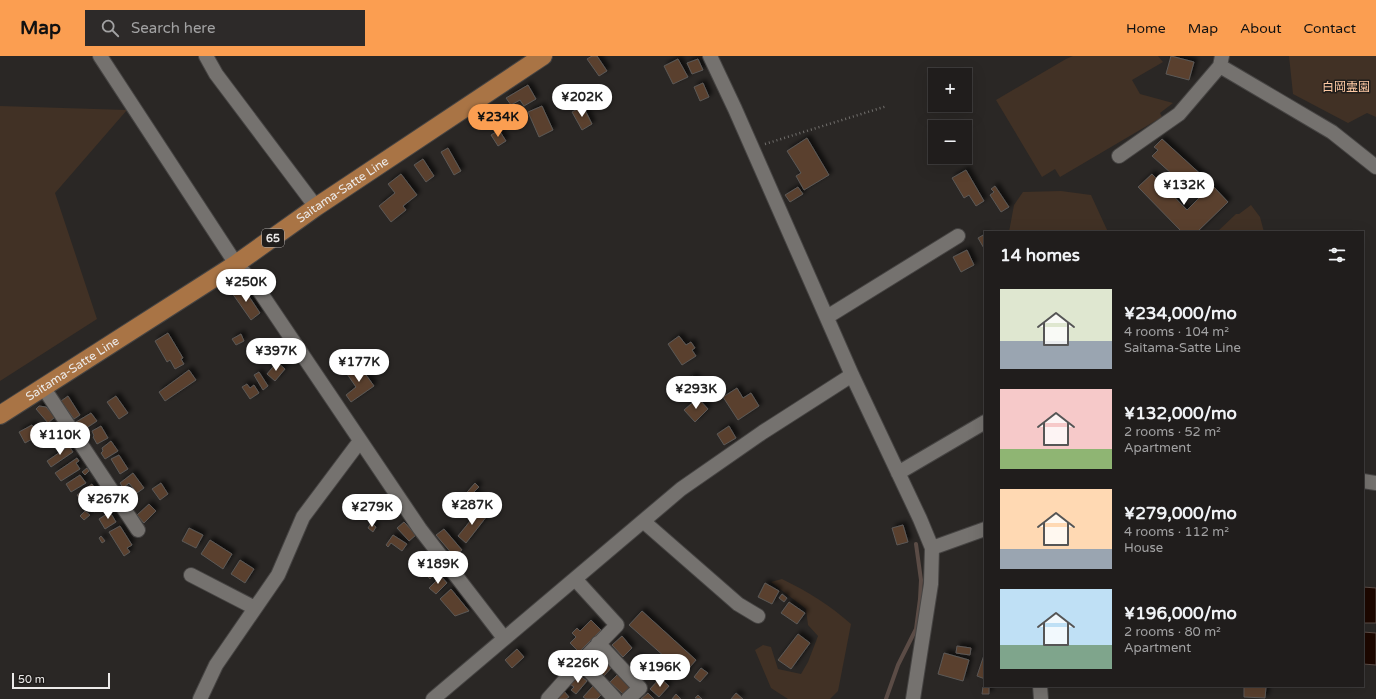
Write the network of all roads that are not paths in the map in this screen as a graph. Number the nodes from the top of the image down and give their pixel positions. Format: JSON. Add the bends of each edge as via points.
{"nodes":[{"id":1,"x":100,"y":56,"type":"edge"},
{"id":2,"x":206,"y":56,"type":"edge"},
{"id":3,"x":543,"y":56,"type":"edge"},
{"id":4,"x":710,"y":56,"type":"edge"},
{"id":5,"x":1221,"y":61,"type":"edge"},
{"id":6,"x":1118,"y":156,"type":"dead end"},
{"id":7,"x":1376,"y":167,"type":"edge"},
{"id":8,"x":316,"y":208,"type":"junction"},
{"id":9,"x":958,"y":236,"type":"dead end"},
{"id":10,"x":236,"y":264,"type":"junction"},
{"id":11,"x":827,"y":317,"type":"junction"},
{"id":12,"x":852,"y":375,"type":"junction"},
{"id":13,"x":43,"y":387,"type":"junction"},
{"id":14,"x":0,"y":415,"type":"edge"},
{"id":15,"x":984,"y":423,"type":"edge"},
{"id":16,"x":360,"y":441,"type":"junction"},
{"id":17,"x":898,"y":473,"type":"junction"},
{"id":18,"x":1364,"y":481,"type":"edge"},
{"id":19,"x":1376,"y":483,"type":"edge"},
{"id":20,"x":643,"y":521,"type":"junction"},
{"id":21,"x":984,"y":529,"type":"edge"},
{"id":22,"x":138,"y":530,"type":"dead end"},
{"id":23,"x":932,"y":548,"type":"junction"},
{"id":24,"x":191,"y":575,"type":"dead end"},
{"id":25,"x":575,"y":579,"type":"junction"},
{"id":26,"x":255,"y":608,"type":"junction"},
{"id":27,"x":758,"y":616,"type":"dead end"},
{"id":28,"x":504,"y":638,"type":"junction"},
{"id":29,"x":598,"y":643,"type":"junction"},
{"id":30,"x":580,"y":662,"type":"junction"},
{"id":31,"x":1040,"y":687,"type":"edge"},
{"id":32,"x":439,"y":697,"type":"edge"},
{"id":33,"x":200,"y":699,"type":"edge"},
{"id":34,"x":548,"y":699,"type":"edge"},
{"id":35,"x":615,"y":699,"type":"edge"},
{"id":36,"x":628,"y":699,"type":"edge"},
{"id":37,"x":913,"y":699,"type":"edge"},
{"id":38,"x":1041,"y":699,"type":"edge"}],
"edges":[{"from":1,"to":10,"type":"street"},
{"from":2,"to":8,"type":"street","via":[[216,74]]},
{"from":3,"to":8,"type":"main road","name":"Saitama-Satte Line","number":"65"},
{"from":4,"to":11,"type":"street"},
{"from":5,"to":6,"type":"street","via":[[1179,114]]},
{"from":5,"to":7,"type":"street","via":[[1332,132]]},
{"from":8,"to":10,"type":"main road","name":"Saitama-Satte Line","number":"65"},
{"from":9,"to":11,"type":"street"},
{"from":10,"to":13,"type":"main road","name":"Saitama-Satte Line","number":"65"},
{"from":10,"to":16,"type":"street","via":[[254,283]]},
{"from":11,"to":12,"type":"street"},
{"from":12,"to":17,"type":"street"},
{"from":12,"to":20,"type":"street","via":[[680,489]]},
{"from":13,"to":14,"type":"main road","name":"Saitama-Satte Line","number":"65"},
{"from":13,"to":22,"type":"street"},
{"from":15,"to":17,"type":"street"},
{"from":16,"to":26,"type":"street","via":[[303,516],[278,574]]},
{"from":16,"to":28,"type":"street","via":[[420,529]]},
{"from":17,"to":23,"type":"street"},
{"from":18,"to":19,"type":"street"},
{"from":20,"to":25,"type":"street"},
{"from":20,"to":27,"type":"street","via":[[738,604]]},
{"from":21,"to":23,"type":"street"},
{"from":23,"to":37,"type":"street","via":[[931,584]]},
{"from":24,"to":26,"type":"street"},
{"from":25,"to":28,"type":"street"},
{"from":25,"to":29,"type":"street","via":[[617,625]]},
{"from":26,"to":33,"type":"street","via":[[216,665]]},
{"from":28,"to":32,"type":"street"},
{"from":29,"to":30,"type":"street"},
{"from":29,"to":36,"type":"street","via":[[640,688]]},
{"from":30,"to":34,"type":"street"},
{"from":30,"to":35,"type":"street"},
{"from":31,"to":38,"type":"street"}]}
